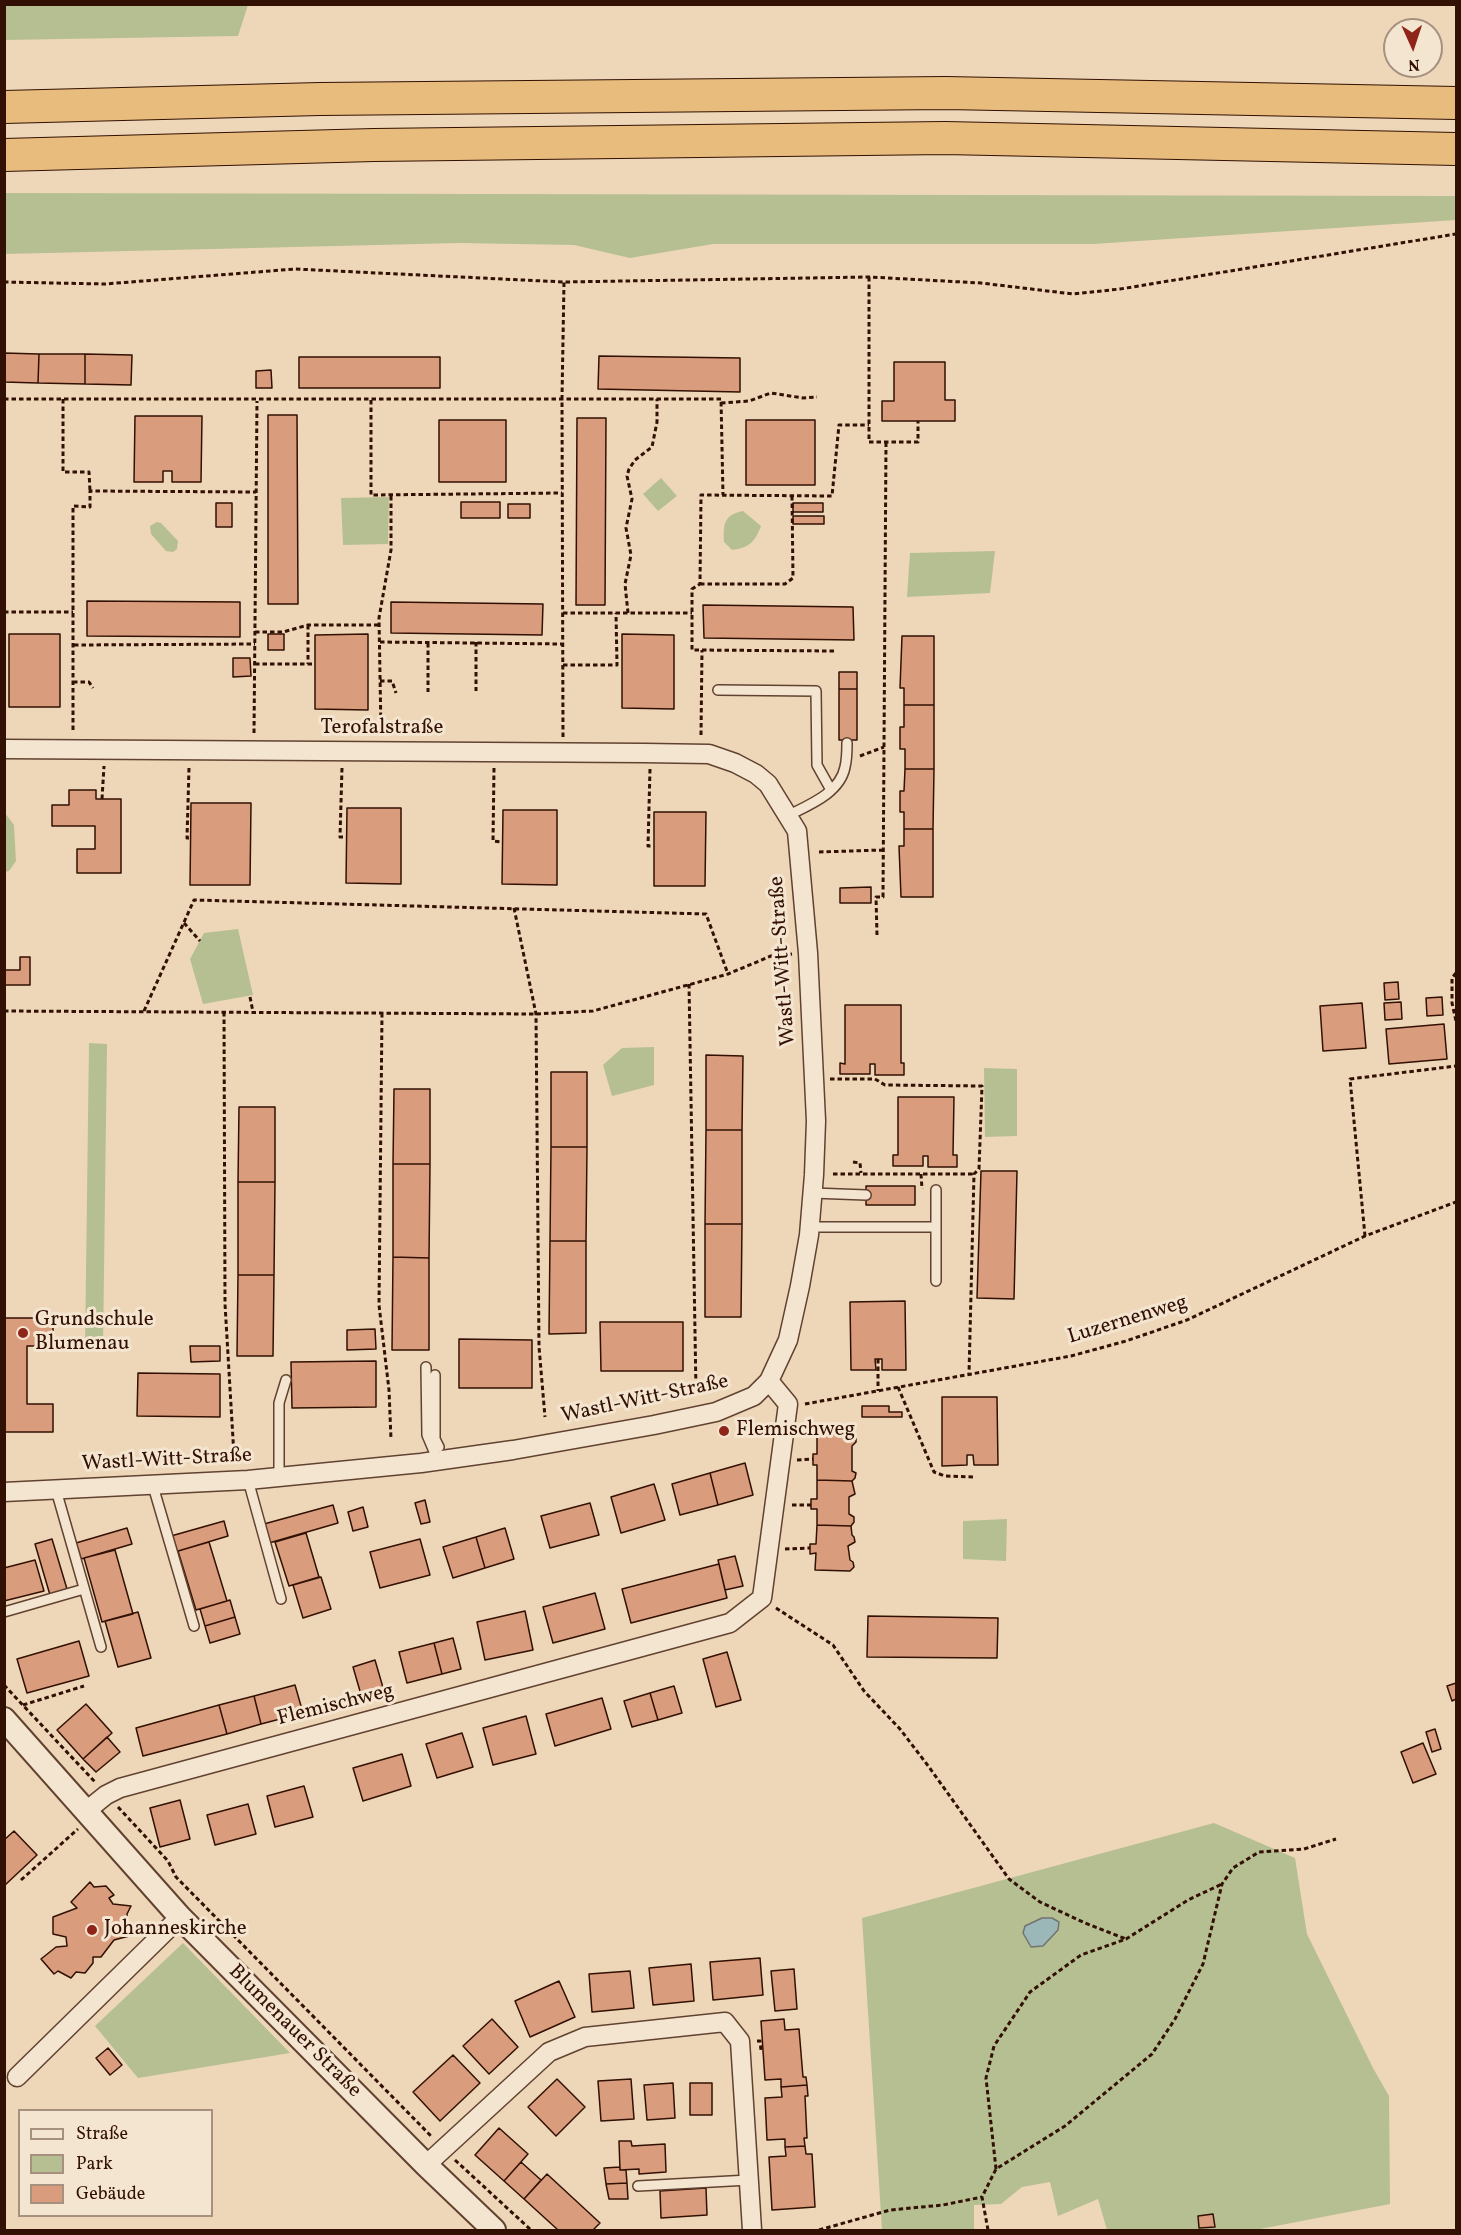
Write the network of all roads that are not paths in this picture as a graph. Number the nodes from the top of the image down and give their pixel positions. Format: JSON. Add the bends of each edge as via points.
{"nodes":[{"id":1,"x":1456,"y":103,"type":"edge"},
{"id":2,"x":4,"y":107,"type":"edge"},
{"id":3,"x":1456,"y":149,"type":"edge"},
{"id":4,"x":4,"y":155,"type":"edge"},
{"id":5,"x":718,"y":690,"type":"dead end"},
{"id":6,"x":847,"y":743,"type":"dead end"},
{"id":7,"x":4,"y":749,"type":"edge"},
{"id":8,"x":756,"y":774,"type":"joint"},
{"id":9,"x":831,"y":790,"type":"junction"},
{"id":10,"x":789,"y":815,"type":"junction"},
{"id":11,"x":936,"y":1190,"type":"dead end"},
{"id":12,"x":813,"y":1193,"type":"junction"},
{"id":13,"x":866,"y":1195,"type":"dead end"},
{"id":14,"x":809,"y":1227,"type":"junction"},
{"id":15,"x":936,"y":1227,"type":"junction"},
{"id":16,"x":936,"y":1281,"type":"dead end"},
{"id":17,"x":426,"y":1367,"type":"dead end"},
{"id":18,"x":435,"y":1375,"type":"dead end"},
{"id":19,"x":286,"y":1380,"type":"dead end"},
{"id":20,"x":769,"y":1381,"type":"junction"},
{"id":21,"x":441,"y":1460,"type":"junction"},
{"id":22,"x":279,"y":1477,"type":"junction"},
{"id":23,"x":248,"y":1480,"type":"junction"},
{"id":24,"x":153,"y":1486,"type":"junction"},
{"id":25,"x":56,"y":1490,"type":"junction"},
{"id":26,"x":4,"y":1492,"type":"edge"},
{"id":27,"x":84,"y":1589,"type":"junction"},
{"id":28,"x":281,"y":1599,"type":"dead end"},
{"id":29,"x":4,"y":1612,"type":"edge"},
{"id":30,"x":194,"y":1626,"type":"dead end"},
{"id":31,"x":101,"y":1647,"type":"dead end"},
{"id":32,"x":4,"y":1719,"type":"edge"},
{"id":33,"x":85,"y":1812,"type":"junction"},
{"id":34,"x":180,"y":1917,"type":"junction"},
{"id":35,"x":17,"y":2077,"type":"dead end"},
{"id":36,"x":426,"y":2165,"type":"junction"},
{"id":37,"x":749,"y":2180,"type":"junction"},
{"id":38,"x":638,"y":2186,"type":"dead end"},
{"id":39,"x":494,"y":2230,"type":"edge"},
{"id":40,"x":752,"y":2230,"type":"edge"}],
"edges":[{"from":1,"to":2,"type":"highway","via":[[946,93],[320,99]]},
{"from":3,"to":4,"type":"highway","via":[[933,138],[374,145]]},
{"from":5,"to":9,"type":"lane","via":[[816,691],[817,765]]},
{"from":6,"to":9,"type":"lane","via":[[845,769]]},
{"from":7,"to":8,"type":"street","name":"Terofalstraße","via":[[709,754]]},
{"from":8,"to":10,"type":"street","name":"Wastl-Witt-Straße","via":[[768,784]]},
{"from":9,"to":10,"type":"lane"},
{"from":10,"to":12,"type":"street","name":"Wastl-Witt-Straße","via":[[797,831],[808,953],[816,1121]]},
{"from":11,"to":15,"type":"lane"},
{"from":12,"to":13,"type":"lane"},
{"from":12,"to":14,"type":"street","name":"Wastl-Witt-Straße"},
{"from":14,"to":15,"type":"lane"},
{"from":14,"to":20,"type":"street","name":"Wastl-Witt-Straße","via":[[788,1340]]},
{"from":15,"to":16,"type":"lane"},
{"from":17,"to":21,"type":"lane","via":[[427,1435]]},
{"from":18,"to":21,"type":"lane","via":[[435,1439]]},
{"from":19,"to":22,"type":"lane","via":[[279,1403]]},
{"from":20,"to":21,"type":"street","name":"Wastl-Witt-Straße","via":[[754,1396],[716,1412]]},
{"from":20,"to":33,"type":"street","name":"Flemischweg","via":[[788,1404],[762,1598],[730,1623],[120,1788]]},
{"from":21,"to":22,"type":"street","name":"Wastl-Witt-Straße"},
{"from":22,"to":23,"type":"street","name":"Wastl-Witt-Straße"},
{"from":23,"to":24,"type":"street","name":"Wastl-Witt-Straße"},
{"from":23,"to":28,"type":"lane"},
{"from":24,"to":25,"type":"street","name":"Wastl-Witt-Straße"},
{"from":24,"to":30,"type":"lane"},
{"from":25,"to":26,"type":"street","name":"Wastl-Witt-Straße"},
{"from":25,"to":27,"type":"lane"},
{"from":27,"to":29,"type":"lane"},
{"from":27,"to":31,"type":"lane"},
{"from":32,"to":33,"type":"street","name":"Blumenauer Straße"},
{"from":33,"to":34,"type":"street","name":"Blumenauer Straße"},
{"from":34,"to":35,"type":"street"},
{"from":34,"to":36,"type":"street","name":"Blumenauer Straße"},
{"from":36,"to":37,"type":"street","via":[[549,2052],[585,2037],[725,2022],[740,2041]]},
{"from":36,"to":39,"type":"street","name":"Blumenauer Straße"},
{"from":37,"to":38,"type":"lane"},
{"from":37,"to":40,"type":"street"}]}
